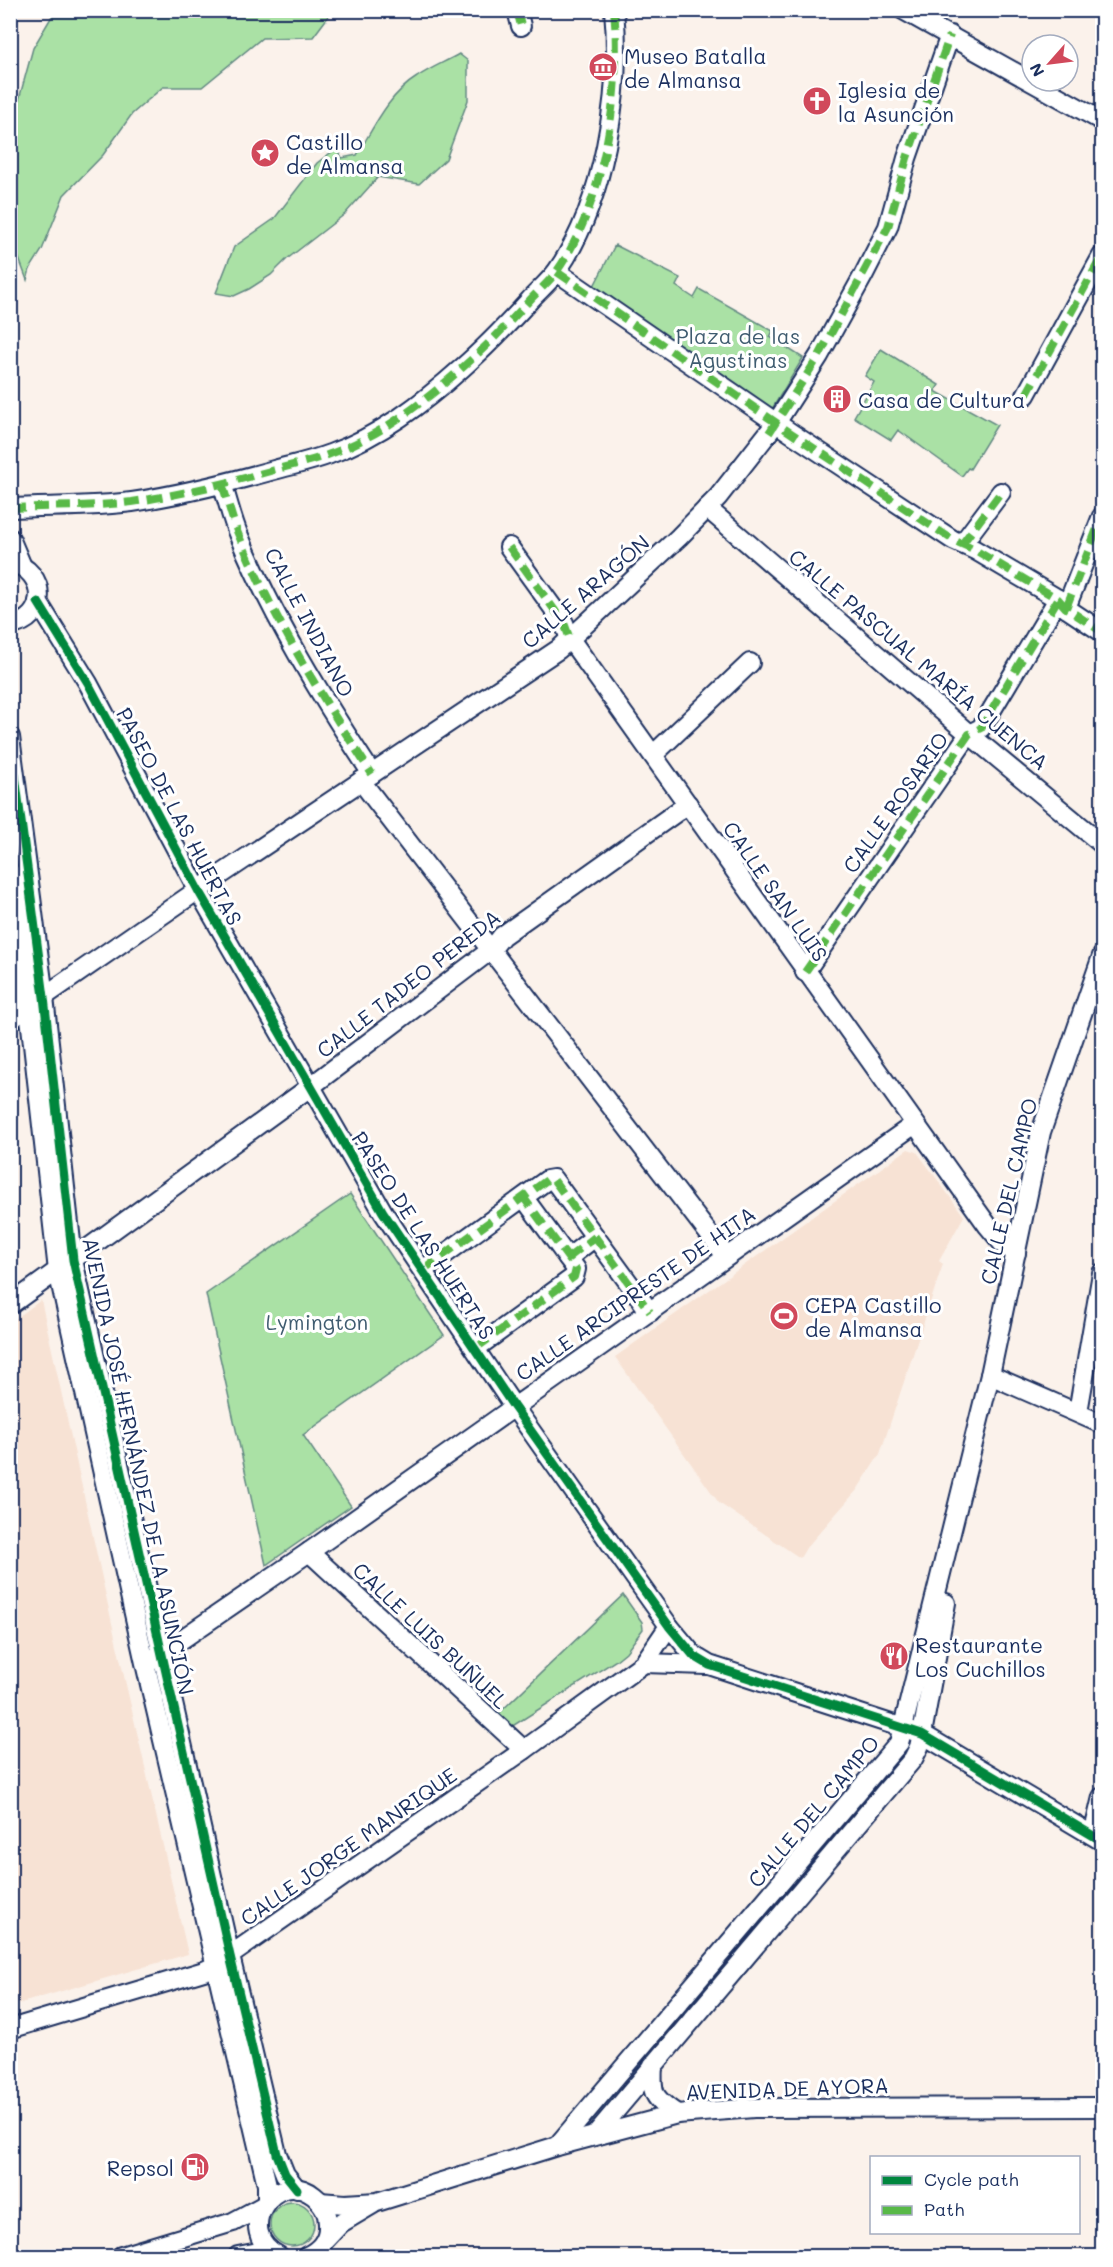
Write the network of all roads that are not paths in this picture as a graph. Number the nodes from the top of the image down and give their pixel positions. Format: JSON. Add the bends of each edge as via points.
{"nodes":[{"id":1,"x":614,"y":10,"type":"edge"},
{"id":2,"x":903,"y":10,"type":"edge"},
{"id":3,"x":950,"y":35,"type":"junction"},
{"id":4,"x":1102,"y":122,"type":"edge"},
{"id":5,"x":1102,"y":256,"type":"edge"},
{"id":6,"x":557,"y":272,"type":"junction"},
{"id":7,"x":1026,"y":395,"type":"dead end"},
{"id":8,"x":772,"y":428,"type":"junction"},
{"id":9,"x":222,"y":484,"type":"junction"},
{"id":10,"x":1001,"y":492,"type":"dead end"},
{"id":11,"x":10,"y":508,"type":"edge"},
{"id":12,"x":707,"y":508,"type":"junction"},
{"id":13,"x":1102,"y":516,"type":"edge"},
{"id":14,"x":10,"y":538,"type":"edge"},
{"id":15,"x":962,"y":544,"type":"junction"},
{"id":16,"x":509,"y":547,"type":"dead end"},
{"id":17,"x":16,"y":563,"type":"edge"},
{"id":18,"x":38,"y":602,"type":"junction"},
{"id":19,"x":1062,"y":604,"type":"junction"},
{"id":20,"x":10,"y":625,"type":"edge"},
{"id":21,"x":1102,"y":632,"type":"edge"},
{"id":22,"x":570,"y":639,"type":"junction"},
{"id":23,"x":750,"y":663,"type":"dead end"},
{"id":24,"x":969,"y":734,"type":"junction"},
{"id":25,"x":10,"y":737,"type":"edge"},
{"id":26,"x":653,"y":755,"type":"junction"},
{"id":27,"x":366,"y":777,"type":"junction"},
{"id":28,"x":688,"y":804,"type":"junction"},
{"id":29,"x":1102,"y":844,"type":"edge"},
{"id":30,"x":10,"y":872,"type":"edge"},
{"id":31,"x":198,"y":890,"type":"junction"},
{"id":32,"x":491,"y":950,"type":"junction"},
{"id":33,"x":1102,"y":957,"type":"edge"},
{"id":34,"x":805,"y":972,"type":"junction"},
{"id":35,"x":44,"y":998,"type":"junction"},
{"id":36,"x":29,"y":1008,"type":"junction"},
{"id":37,"x":10,"y":1020,"type":"edge"},
{"id":38,"x":310,"y":1087,"type":"junction"},
{"id":39,"x":915,"y":1124,"type":"junction"},
{"id":40,"x":524,"y":1198,"type":"junction"},
{"id":41,"x":595,"y":1237,"type":"junction"},
{"id":42,"x":1016,"y":1253,"type":"junction"},
{"id":43,"x":726,"y":1256,"type":"junction"},
{"id":44,"x":568,"y":1258,"type":"junction"},
{"id":45,"x":65,"y":1266,"type":"junction"},
{"id":46,"x":423,"y":1270,"type":"junction"},
{"id":47,"x":1102,"y":1273,"type":"edge"},
{"id":48,"x":10,"y":1305,"type":"edge"},
{"id":49,"x":650,"y":1312,"type":"junction"},
{"id":50,"x":476,"y":1348,"type":"junction"},
{"id":51,"x":990,"y":1375,"type":"junction"},
{"id":52,"x":514,"y":1407,"type":"junction"},
{"id":53,"x":1078,"y":1412,"type":"junction"},
{"id":54,"x":1102,"y":1424,"type":"edge"},
{"id":55,"x":975,"y":1440,"type":"junction"},
{"id":56,"x":309,"y":1552,"type":"junction"},
{"id":57,"x":669,"y":1626,"type":"junction"},
{"id":58,"x":153,"y":1659,"type":"junction"},
{"id":59,"x":644,"y":1663,"type":"junction"},
{"id":60,"x":709,"y":1665,"type":"junction"},
{"id":61,"x":903,"y":1729,"type":"junction"},
{"id":62,"x":922,"y":1734,"type":"junction"},
{"id":63,"x":524,"y":1750,"type":"junction"},
{"id":64,"x":1102,"y":1797,"type":"edge"},
{"id":65,"x":1098,"y":1838,"type":"edge"},
{"id":66,"x":222,"y":1961,"type":"junction"},
{"id":67,"x":10,"y":2029,"type":"edge"},
{"id":68,"x":653,"y":2065,"type":"junction"},
{"id":69,"x":1102,"y":2107,"type":"edge"},
{"id":70,"x":677,"y":2114,"type":"junction"},
{"id":71,"x":595,"y":2135,"type":"junction"},
{"id":72,"x":557,"y":2146,"type":"junction"},
{"id":73,"x":297,"y":2189,"type":"junction"},
{"id":74,"x":320,"y":2202,"type":"junction"},
{"id":75,"x":377,"y":2202,"type":"junction"},
{"id":76,"x":265,"y":2203,"type":"junction"},
{"id":77,"x":315,"y":2252,"type":"edge"},
{"id":78,"x":276,"y":2255,"type":"edge"},
{"id":79,"x":121,"y":2256,"type":"edge"},
{"id":80,"x":238,"y":2256,"type":"edge"}],
"edges":[{"from":1,"to":6,"type":"street","via":[[615,75],[601,176]]},
{"from":2,"to":3,"type":"street"},
{"from":3,"to":4,"type":"street"},
{"from":3,"to":8,"type":"street","name":"CALLE ARAGÓN","via":[[907,158],[888,227],[819,356]]},
{"from":5,"to":7,"type":"street"},
{"from":6,"to":8,"type":"street","via":[[678,353]]},
{"from":6,"to":9,"type":"street","via":[[492,341],[411,411],[330,454]]},
{"from":8,"to":12,"type":"street","name":"CALLE ARAGÓN"},
{"from":8,"to":15,"type":"street"},
{"from":9,"to":11,"type":"street","via":[[131,502]]},
{"from":9,"to":27,"type":"street","name":"CALLE INDIANO","via":[[239,535],[280,621]]},
{"from":10,"to":15,"type":"street"},
{"from":12,"to":22,"type":"street","name":"CALLE ARAGÓN"},
{"from":12,"to":24,"type":"street","name":"CALLE PASCUAL MARÍA CUENCA"},
{"from":13,"to":19,"type":"street","name":"CALLE ROSARIO"},
{"from":14,"to":17,"type":"street"},
{"from":15,"to":19,"type":"street"},
{"from":16,"to":22,"type":"street","name":"CALLE SAN LUIS","via":[[564,623]]},
{"from":17,"to":18,"type":"street","via":[[37,580]]},
{"from":18,"to":20,"type":"street","via":[[26,619]]},
{"from":18,"to":31,"type":"street","name":"PASEO DE LAS HUERTAS","via":[[88,683]]},
{"from":19,"to":21,"type":"street"},
{"from":19,"to":24,"type":"street","name":"CALLE ROSARIO","via":[[981,728]]},
{"from":22,"to":26,"type":"street","name":"CALLE SAN LUIS"},
{"from":22,"to":27,"type":"street","name":"CALLE ARAGÓN"},
{"from":23,"to":26,"type":"street"},
{"from":24,"to":29,"type":"street","name":"CALLE PASCUAL MARÍA CUENCA"},
{"from":24,"to":34,"type":"street","name":"CALLE ROSARIO"},
{"from":25,"to":35,"type":"street","name":"AVENIDA JOSÉ HERNÁNDEZ DE LA ASUNCIÓN"},
{"from":26,"to":28,"type":"street","name":"CALLE SAN LUIS"},
{"from":27,"to":31,"type":"street","name":"CALLE ARAGÓN"},
{"from":27,"to":32,"type":"street","name":"CALLE INDIANO"},
{"from":28,"to":32,"type":"street","name":"CALLE TADEO PEREDA","via":[[502,936]]},
{"from":28,"to":34,"type":"street","name":"CALLE SAN LUIS"},
{"from":30,"to":36,"type":"street","name":"AVENIDA JOSÉ HERNÁNDEZ DE LA ASUNCIÓN"},
{"from":31,"to":35,"type":"street","name":"CALLE ARAGÓN"},
{"from":31,"to":38,"type":"street","name":"PASEO DE LAS HUERTAS"},
{"from":32,"to":38,"type":"street","name":"CALLE TADEO PEREDA"},
{"from":32,"to":43,"type":"street","name":"CALLE INDIANO"},
{"from":33,"to":42,"type":"street","name":"CALLE DEL CAMPO","via":[[1041,1132]]},
{"from":34,"to":39,"type":"street","name":"CALLE SAN LUIS"},
{"from":35,"to":36,"type":"street","name":"CALLE ARAGÓN"},
{"from":35,"to":45,"type":"street","name":"AVENIDA JOSÉ HERNÁNDEZ DE LA ASUNCIÓN"},
{"from":36,"to":37,"type":"street","name":"CALLE ARAGÓN"},
{"from":36,"to":45,"type":"street","name":"AVENIDA JOSÉ HERNÁNDEZ DE LA ASUNCIÓN"},
{"from":38,"to":45,"type":"street","name":"CALLE TADEO PEREDA"},
{"from":38,"to":46,"type":"street","name":"PASEO DE LAS HUERTAS","via":[[383,1212]]},
{"from":39,"to":42,"type":"street","name":"CALLE SAN LUIS","via":[[988,1226]]},
{"from":39,"to":43,"type":"street","name":"CALLE ARCIPRESTE DE HITA"},
{"from":40,"to":41,"type":"street","via":[[553,1179]]},
{"from":40,"to":44,"type":"street"},
{"from":40,"to":46,"type":"street"},
{"from":41,"to":44,"type":"street"},
{"from":41,"to":49,"type":"street"},
{"from":42,"to":51,"type":"street","name":"CALLE DEL CAMPO"},
{"from":43,"to":49,"type":"street","name":"CALLE ARCIPRESTE DE HITA"},
{"from":44,"to":50,"type":"street","via":[[576,1269],[574,1277]]},
{"from":45,"to":48,"type":"street","name":"CALLE TADEO PEREDA"},
{"from":45,"to":58,"type":"street","name":"AVENIDA JOSÉ HERNÁNDEZ DE LA ASUNCIÓN"},
{"from":46,"to":50,"type":"street","name":"PASEO DE LAS HUERTAS"},
{"from":47,"to":53,"type":"street"},
{"from":49,"to":52,"type":"street","name":"CALLE ARCIPRESTE DE HITA"},
{"from":50,"to":52,"type":"street","name":"PASEO DE LAS HUERTAS"},
{"from":51,"to":53,"type":"street"},
{"from":51,"to":55,"type":"street","name":"CALLE DEL CAMPO"},
{"from":52,"to":56,"type":"street","name":"CALLE ARCIPRESTE DE HITA"},
{"from":52,"to":57,"type":"street","name":"PASEO DE LAS HUERTAS"},
{"from":53,"to":54,"type":"street"},
{"from":55,"to":61,"type":"street","name":"CALLE DEL CAMPO"},
{"from":55,"to":62,"type":"street","name":"CALLE DEL CAMPO"},
{"from":56,"to":58,"type":"street","name":"CALLE ARCIPRESTE DE HITA"},
{"from":56,"to":63,"type":"street","name":"CALLE LUIS BUÑUEL"},
{"from":57,"to":59,"type":"street","name":"CALLE JORGE MANRIQUE"},
{"from":57,"to":60,"type":"street","name":"PASEO DE LAS HUERTAS","via":[[694,1656]]},
{"from":58,"to":66,"type":"street","name":"AVENIDA JOSÉ HERNÁNDEZ DE LA ASUNCIÓN"},
{"from":59,"to":60,"type":"street"},
{"from":59,"to":63,"type":"street","name":"CALLE JORGE MANRIQUE"},
{"from":60,"to":61,"type":"street","name":"PASEO DE LAS HUERTAS"},
{"from":61,"to":62,"type":"street","name":"PASEO DE LAS HUERTAS"},
{"from":61,"to":72,"type":"street","name":"CALLE DEL CAMPO","via":[[896,1748]]},
{"from":62,"to":65,"type":"street","name":"PASEO DE LAS HUERTAS"},
{"from":62,"to":68,"type":"street","name":"CALLE DEL CAMPO","via":[[913,1759]]},
{"from":63,"to":66,"type":"street","name":"CALLE JORGE MANRIQUE"},
{"from":64,"to":65,"type":"street"},
{"from":66,"to":67,"type":"street","name":"CALLE JORGE MANRIQUE","via":[[204,1971]]},
{"from":66,"to":73,"type":"street","name":"AVENIDA JOSÉ HERNÁNDEZ DE LA ASUNCIÓN","via":[[277,2154]]},
{"from":66,"to":76,"type":"street","name":"AVENIDA JOSÉ HERNÁNDEZ DE LA ASUNCIÓN","via":[[267,2185]]},
{"from":68,"to":70,"type":"street","via":[[653,2093]]},
{"from":68,"to":71,"type":"street","name":"CALLE DEL CAMPO"},
{"from":69,"to":70,"type":"street","name":"AVENIDA DE AYORA","via":[[754,2108]]},
{"from":70,"to":71,"type":"street","name":"AVENIDA DE AYORA"},
{"from":71,"to":72,"type":"street","name":"AVENIDA DE AYORA"},
{"from":72,"to":75,"type":"street","name":"AVENIDA DE AYORA"},
{"from":73,"to":74,"type":"street","via":[[311,2193]]},
{"from":73,"to":76,"type":"street","via":[[284,2190]]},
{"from":74,"to":75,"type":"street","name":"AVENIDA DE AYORA"},
{"from":74,"to":77,"type":"street","via":[[328,2221]]},
{"from":75,"to":77,"type":"street","name":"AVENIDA DE AYORA","via":[[341,2223]]},
{"from":76,"to":78,"type":"street","name":"AVENIDA JOSÉ HERNÁNDEZ DE LA ASUNCIÓN","via":[[259,2214],[260,2237]]},
{"from":76,"to":79,"type":"street","via":[[233,2222]]},
{"from":78,"to":80,"type":"street"}]}
